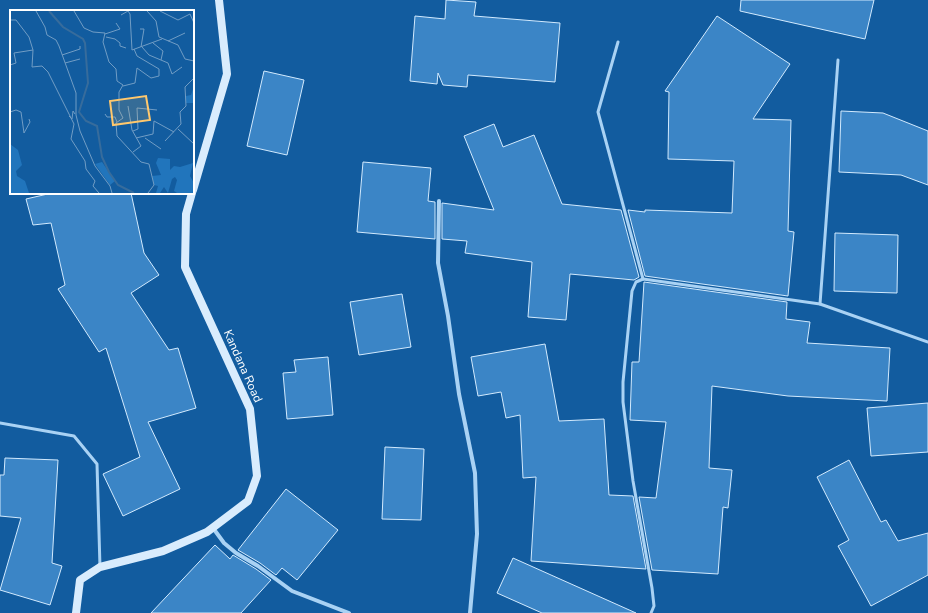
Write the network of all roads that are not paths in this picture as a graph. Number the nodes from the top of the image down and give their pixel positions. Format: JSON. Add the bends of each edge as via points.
{"nodes":[{"id":1,"x":219,"y":0,"type":"edge"},
{"id":2,"x":618,"y":42,"type":"dead end"},
{"id":3,"x":838,"y":60,"type":"dead end"},
{"id":4,"x":194,"y":187,"type":"edge"},
{"id":5,"x":192,"y":194,"type":"edge"},
{"id":6,"x":440,"y":201,"type":"dead end"},
{"id":7,"x":643,"y":279,"type":"junction"},
{"id":8,"x":820,"y":304,"type":"junction"},
{"id":9,"x":928,"y":342,"type":"edge"},
{"id":10,"x":0,"y":423,"type":"edge"},
{"id":11,"x":213,"y":528,"type":"junction"},
{"id":12,"x":100,"y":567,"type":"junction"},
{"id":13,"x":76,"y":613,"type":"edge"},
{"id":14,"x":349,"y":613,"type":"edge"},
{"id":15,"x":470,"y":613,"type":"edge"},
{"id":16,"x":651,"y":613,"type":"edge"}],
"edges":[{"from":1,"to":4,"type":"street","via":[[227,74]]},
{"from":2,"to":7,"type":"lane","via":[[598,112]]},
{"from":3,"to":8,"type":"lane"},
{"from":5,"to":11,"type":"street","name":"Kandana Road","via":[[186,214],[185,267],[250,410],[257,476],[248,501]]},
{"from":6,"to":15,"type":"street","via":[[438,263],[459,394],[475,473],[478,534]]},
{"from":7,"to":8,"type":"lane"},
{"from":7,"to":16,"type":"lane","via":[[636,282],[632,291],[623,402],[633,481],[652,588],[654,606]]},
{"from":8,"to":9,"type":"lane"},
{"from":10,"to":12,"type":"lane","via":[[74,436],[97,464]]},
{"from":11,"to":12,"type":"street","name":"Kandana Road","via":[[163,551]]},
{"from":11,"to":14,"type":"street","via":[[224,543],[236,553],[292,591]]},
{"from":12,"to":13,"type":"street","name":"Kandana Road","via":[[80,580]]}]}
